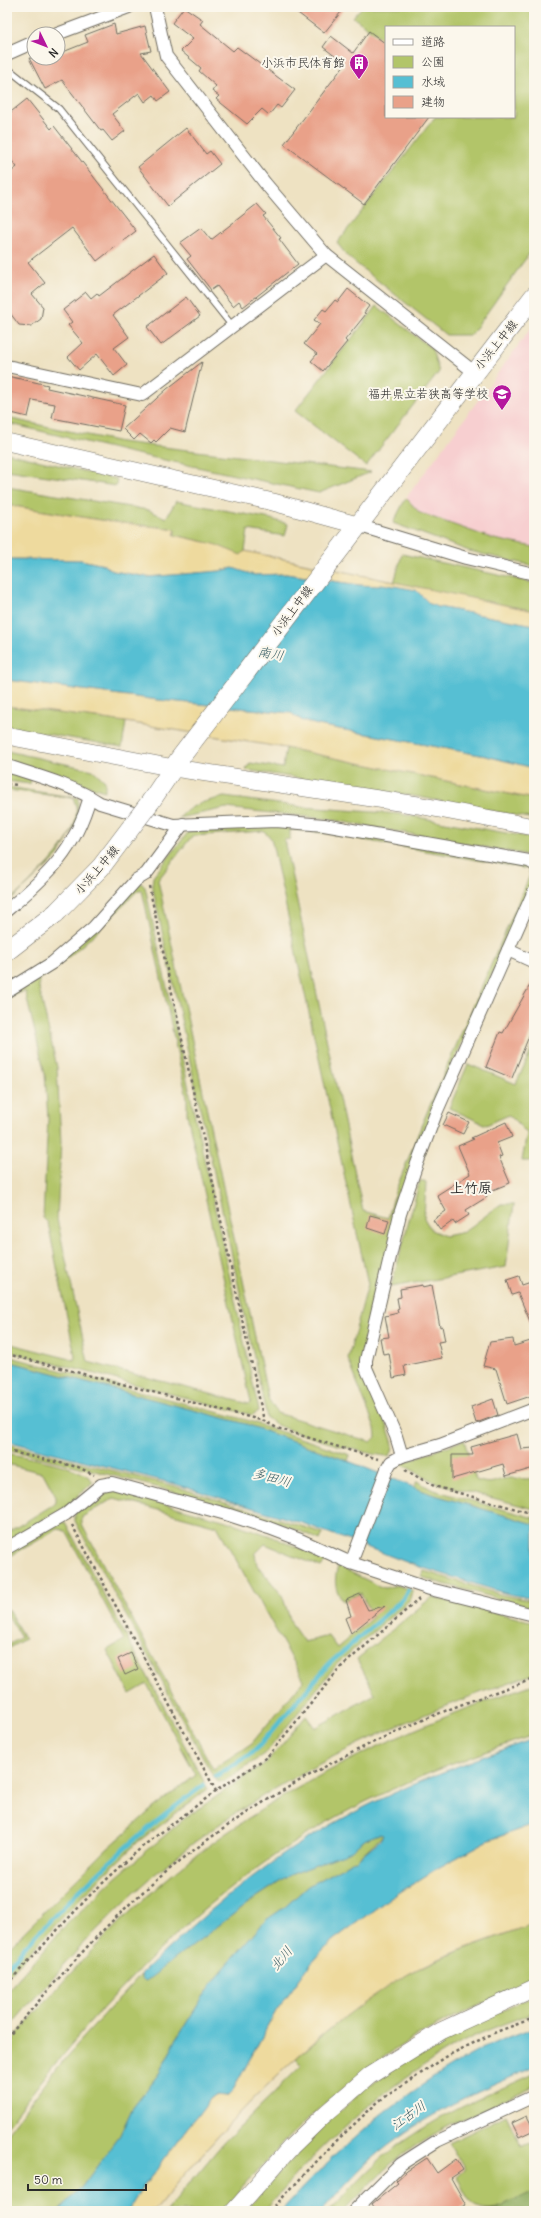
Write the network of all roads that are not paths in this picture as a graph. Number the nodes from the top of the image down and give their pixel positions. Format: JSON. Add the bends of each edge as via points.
{"nodes":[{"id":1,"x":129,"y":7,"type":"edge"},
{"id":2,"x":155,"y":7,"type":"edge"},
{"id":3,"x":66,"y":30,"type":"edge"},
{"id":4,"x":26,"y":45,"type":"edge"},
{"id":5,"x":8,"y":52,"type":"edge"},
{"id":6,"x":7,"y":68,"type":"edge"},
{"id":7,"x":326,"y":255,"type":"junction"},
{"id":8,"x":534,"y":296,"type":"edge"},
{"id":9,"x":233,"y":327,"type":"junction"},
{"id":10,"x":7,"y":366,"type":"edge"},
{"id":11,"x":474,"y":372,"type":"junction"},
{"id":12,"x":7,"y":442,"type":"edge"},
{"id":13,"x":357,"y":525,"type":"junction"},
{"id":14,"x":534,"y":574,"type":"edge"},
{"id":15,"x":7,"y":736,"type":"edge"},
{"id":16,"x":177,"y":763,"type":"junction"},
{"id":17,"x":7,"y":766,"type":"edge"},
{"id":18,"x":90,"y":796,"type":"junction"},
{"id":19,"x":183,"y":824,"type":"junction"},
{"id":20,"x":534,"y":827,"type":"edge"},
{"id":21,"x":534,"y":864,"type":"edge"},
{"id":22,"x":534,"y":891,"type":"edge"},
{"id":23,"x":7,"y":910,"type":"edge"},
{"id":24,"x":508,"y":950,"type":"junction"},
{"id":25,"x":7,"y":951,"type":"edge"},
{"id":26,"x":534,"y":962,"type":"edge"},
{"id":27,"x":7,"y":991,"type":"edge"},
{"id":28,"x":534,"y":1409,"type":"edge"},
{"id":29,"x":393,"y":1463,"type":"junction"},
{"id":30,"x":7,"y":1548,"type":"edge"},
{"id":31,"x":352,"y":1559,"type":"junction"},
{"id":32,"x":534,"y":1615,"type":"edge"},
{"id":33,"x":534,"y":1988,"type":"edge"},
{"id":34,"x":534,"y":2096,"type":"edge"},
{"id":35,"x":234,"y":2211,"type":"edge"},
{"id":36,"x":354,"y":2211,"type":"edge"}],
"edges":[{"from":1,"to":3,"type":"street"},
{"from":2,"to":7,"type":"street","via":[[166,56],[265,184]]},
{"from":4,"to":5,"type":"street"},
{"from":6,"to":9,"type":"lane","via":[[59,110]]},
{"from":7,"to":9,"type":"street"},
{"from":7,"to":11,"type":"street"},
{"from":8,"to":11,"type":"main road","name":"小浜上中線"},
{"from":9,"to":10,"type":"street","via":[[142,395]]},
{"from":11,"to":13,"type":"main road","name":"小浜上中線"},
{"from":12,"to":13,"type":"street","via":[[272,502]]},
{"from":13,"to":14,"type":"street","via":[[466,558]]},
{"from":13,"to":16,"type":"main road","name":"小浜上中線"},
{"from":15,"to":16,"type":"street"},
{"from":16,"to":20,"type":"street"},
{"from":16,"to":25,"type":"main road","name":"小浜上中線","bridge":true,"via":[[101,867],[56,913]]},
{"from":17,"to":18,"type":"street"},
{"from":18,"to":19,"type":"street","via":[[100,803],[173,825]]},
{"from":18,"to":23,"type":"street","via":[[83,823],[61,859]]},
{"from":19,"to":21,"type":"street","via":[[276,821],[324,825]]},
{"from":19,"to":27,"type":"street","via":[[146,874],[136,880],[73,946],[52,963]]},
{"from":22,"to":24,"type":"street"},
{"from":24,"to":26,"type":"street"},
{"from":24,"to":29,"type":"street","via":[[436,1113],[415,1169],[400,1214],[366,1351],[366,1368],[396,1436]]},
{"from":28,"to":29,"type":"street"},
{"from":29,"to":31,"type":"street"},
{"from":30,"to":31,"type":"street","via":[[66,1514],[101,1485],[112,1483],[270,1528]]},
{"from":31,"to":32,"type":"street","via":[[430,1589]]},
{"from":33,"to":35,"type":"street","via":[[441,2031],[369,2076],[291,2147]]},
{"from":34,"to":36,"type":"street","via":[[437,2141],[401,2164]]}]}
